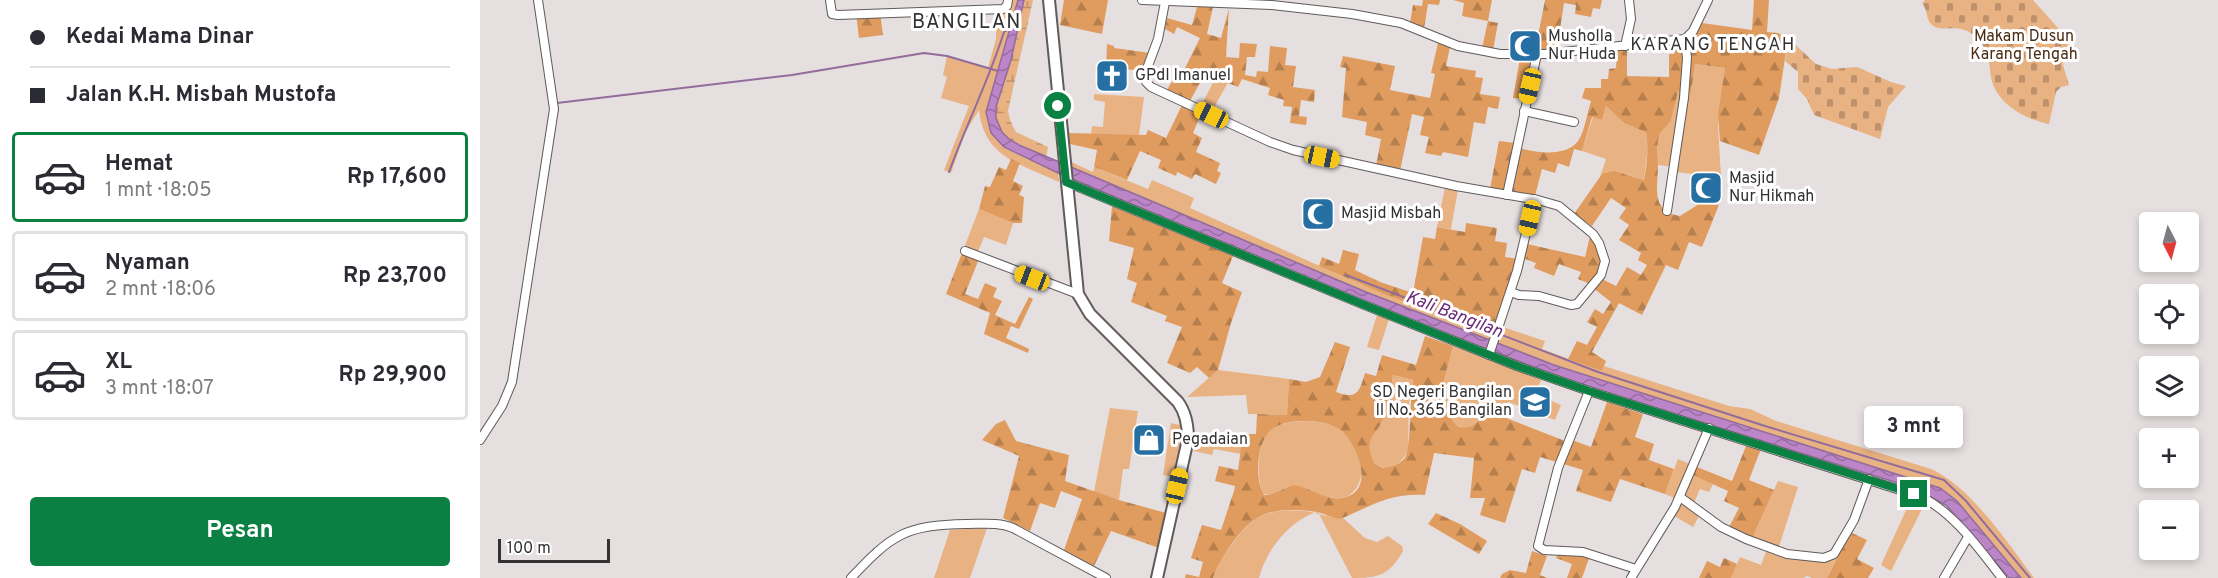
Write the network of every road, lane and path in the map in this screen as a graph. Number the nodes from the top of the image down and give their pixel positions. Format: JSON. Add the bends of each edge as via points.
{"nodes":[{"id":1,"x":538,"y":0,"type":"edge"},
{"id":2,"x":830,"y":0,"type":"edge"},
{"id":3,"x":1008,"y":0,"type":"edge"},
{"id":4,"x":1049,"y":0,"type":"edge"},
{"id":5,"x":1142,"y":0,"type":"edge"},
{"id":6,"x":1629,"y":0,"type":"edge"},
{"id":7,"x":1708,"y":0,"type":"edge"},
{"id":8,"x":1190,"y":2,"type":"edge"},
{"id":9,"x":1166,"y":3,"type":"junction"},
{"id":10,"x":1685,"y":39,"type":"junction"},
{"id":11,"x":1625,"y":46,"type":"junction"},
{"id":12,"x":1537,"y":54,"type":"junction"},
{"id":13,"x":1524,"y":111,"type":"junction"},
{"id":14,"x":1574,"y":122,"type":"dead end"},
{"id":15,"x":1066,"y":181,"type":"junction"},
{"id":16,"x":1507,"y":195,"type":"junction"},
{"id":17,"x":1534,"y":199,"type":"junction"},
{"id":18,"x":1668,"y":211,"type":"dead end"},
{"id":19,"x":965,"y":251,"type":"dead end"},
{"id":20,"x":1511,"y":292,"type":"junction"},
{"id":21,"x":1078,"y":294,"type":"junction"},
{"id":22,"x":1489,"y":354,"type":"junction"},
{"id":23,"x":1589,"y":391,"type":"junction"},
{"id":24,"x":1709,"y":428,"type":"junction"},
{"id":25,"x":480,"y":440,"type":"edge"},
{"id":26,"x":1869,"y":478,"type":"junction"},
{"id":27,"x":1680,"y":497,"type":"junction"},
{"id":28,"x":1968,"y":537,"type":"junction"},
{"id":29,"x":1636,"y":569,"type":"junction"},
{"id":30,"x":851,"y":578,"type":"edge"},
{"id":31,"x":1106,"y":578,"type":"edge"},
{"id":32,"x":1157,"y":578,"type":"edge"},
{"id":33,"x":1631,"y":578,"type":"edge"},
{"id":34,"x":1944,"y":578,"type":"edge"},
{"id":35,"x":2002,"y":578,"type":"edge"}],
"edges":[{"from":1,"to":25,"type":"street","via":[[554,109],[512,382]]},
{"from":2,"to":3,"type":"street","via":[[832,14],[838,15],[1003,9]]},
{"from":4,"to":15,"type":"main road"},
{"from":5,"to":9,"type":"street"},
{"from":6,"to":11,"type":"street","via":[[1631,20]]},
{"from":7,"to":10,"type":"street"},
{"from":8,"to":9,"type":"street"},
{"from":8,"to":12,"type":"street","via":[[1258,4],[1352,14],[1401,23],[1469,49]]},
{"from":9,"to":16,"type":"street","via":[[1145,74],[1151,87],[1293,150]]},
{"from":10,"to":11,"type":"street"},
{"from":10,"to":18,"type":"street","via":[[1684,98]]},
{"from":11,"to":12,"type":"street"},
{"from":12,"to":13,"type":"street"},
{"from":13,"to":14,"type":"street"},
{"from":13,"to":16,"type":"street"},
{"from":15,"to":21,"type":"main road"},
{"from":15,"to":22,"type":"street"},
{"from":16,"to":17,"type":"street"},
{"from":17,"to":20,"type":"street"},
{"from":17,"to":20,"type":"street","via":[[1559,206],[1593,234],[1602,249],[1605,268],[1574,305]]},
{"from":19,"to":21,"type":"street"},
{"from":20,"to":22,"type":"street"},
{"from":21,"to":32,"type":"main road","via":[[1090,314],[1178,402],[1186,417],[1188,439]]},
{"from":22,"to":23,"type":"street"},
{"from":23,"to":24,"type":"street"},
{"from":23,"to":29,"type":"street","via":[[1560,460],[1538,546],[1594,555]]},
{"from":24,"to":26,"type":"street"},
{"from":24,"to":27,"type":"street"},
{"from":26,"to":27,"type":"street","via":[[1854,520],[1834,554],[1824,558],[1794,555],[1746,539],[1721,527]]},
{"from":26,"to":28,"type":"street","via":[[1930,501]]},
{"from":27,"to":29,"type":"street"},
{"from":28,"to":34,"type":"street"},
{"from":28,"to":35,"type":"street"},
{"from":29,"to":33,"type":"street"},
{"from":30,"to":31,"type":"street","via":[[877,550],[906,531],[980,524],[1013,528]]}]}
